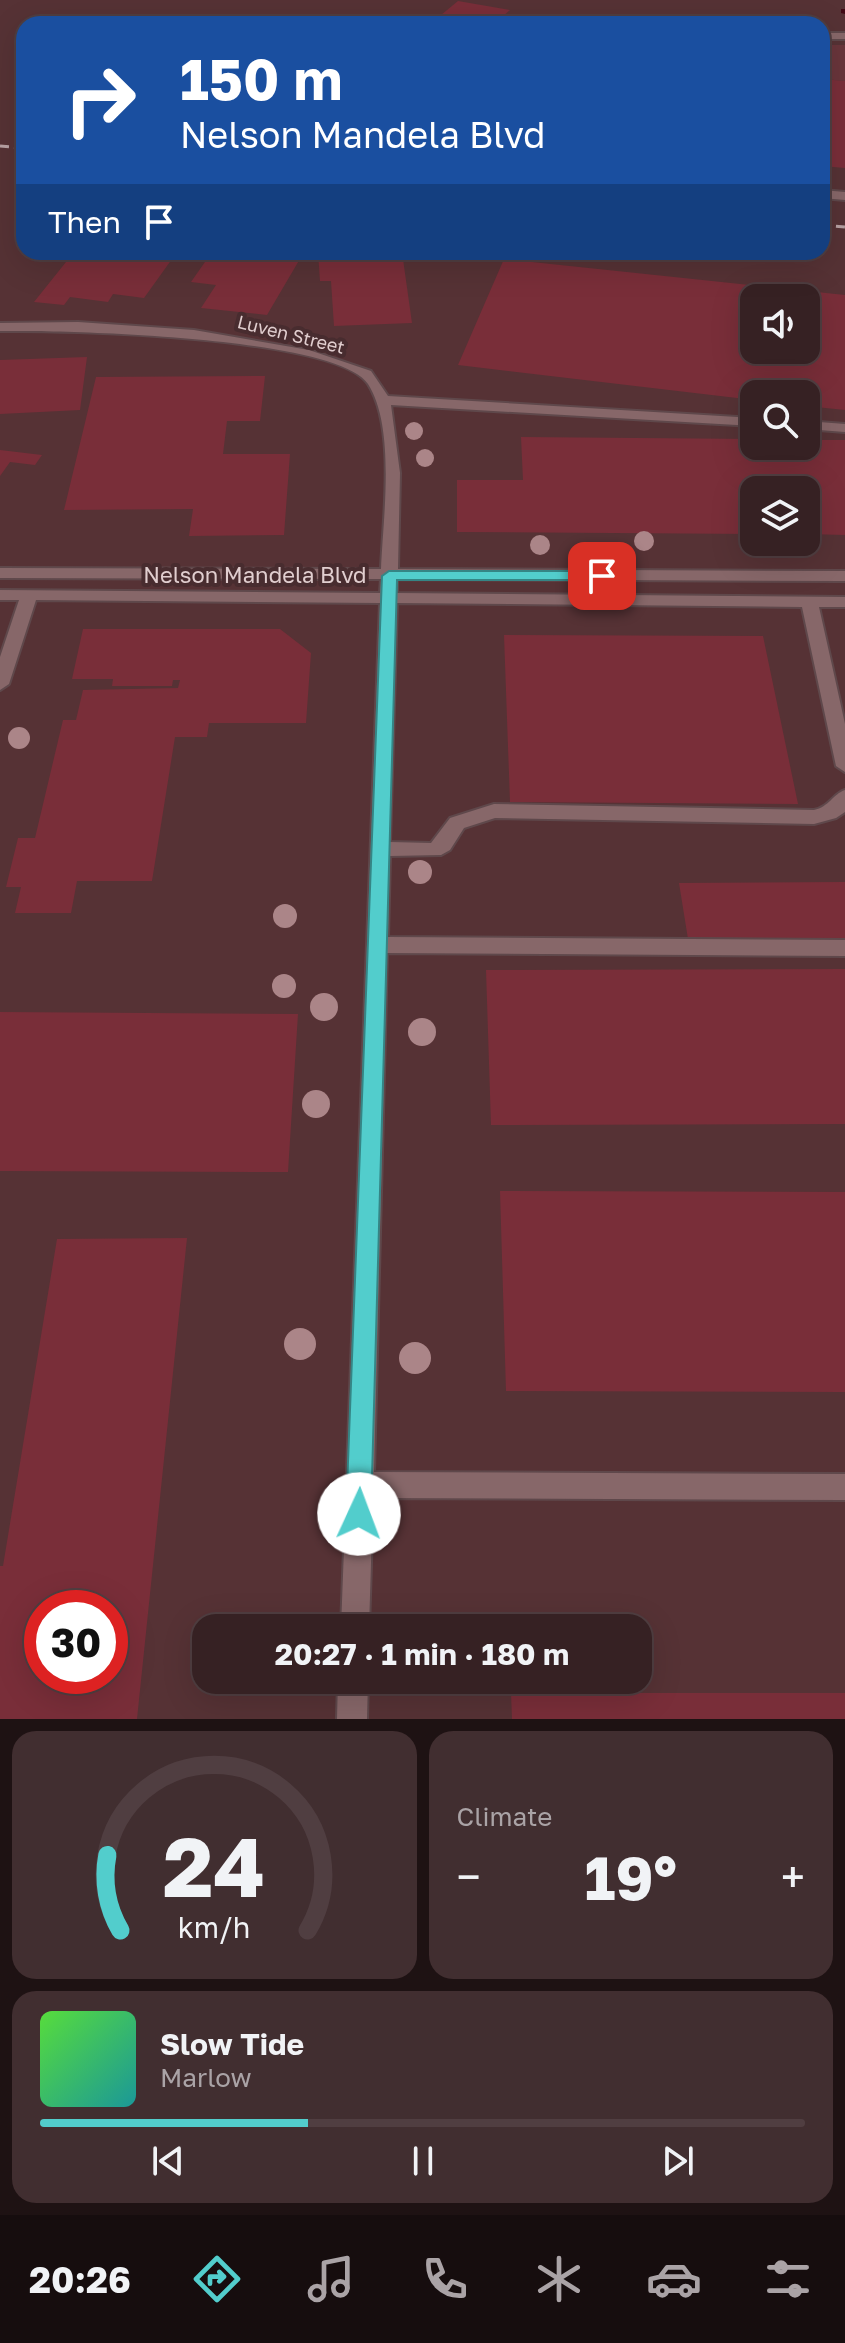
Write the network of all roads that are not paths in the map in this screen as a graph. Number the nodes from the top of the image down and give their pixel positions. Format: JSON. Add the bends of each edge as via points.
{"nodes":[{"id":1,"x":0,"y":327,"type":"edge"},
{"id":2,"x":381,"y":400,"type":"junction"},
{"id":3,"x":740,"y":421,"type":"edge"},
{"id":4,"x":820,"y":426,"type":"edge"},
{"id":5,"x":845,"y":428,"type":"edge"},
{"id":6,"x":0,"y":573,"type":"edge"},
{"id":7,"x":845,"y":576,"type":"edge"},
{"id":8,"x":389,"y":587,"type":"junction"},
{"id":9,"x":0,"y":595,"type":"edge"},
{"id":10,"x":29,"y":595,"type":"junction"},
{"id":11,"x":809,"y":602,"type":"junction"},
{"id":12,"x":845,"y":602,"type":"edge"},
{"id":13,"x":0,"y":684,"type":"edge"},
{"id":14,"x":845,"y":766,"type":"edge"},
{"id":15,"x":845,"y":797,"type":"edge"},
{"id":16,"x":380,"y":849,"type":"junction"},
{"id":17,"x":377,"y":945,"type":"junction"},
{"id":18,"x":845,"y":948,"type":"edge"},
{"id":19,"x":359,"y":1485,"type":"junction"},
{"id":20,"x":845,"y":1487,"type":"edge"},
{"id":21,"x":355,"y":1614,"type":"edge"},
{"id":22,"x":353,"y":1694,"type":"edge"},
{"id":23,"x":352,"y":1719,"type":"edge"}],
"edges":[{"from":1,"to":2,"type":"street","name":"Luven Street","via":[[83,327],[253,341],[336,361],[371,378]]},
{"from":2,"to":3,"type":"street"},
{"from":2,"to":8,"type":"street","name":"Luven Street","via":[[392,461]]},
{"from":4,"to":5,"type":"street"},
{"from":6,"to":8,"type":"street","name":"Nelson Mandela Blvd"},
{"from":7,"to":8,"type":"street","name":"Nelson Mandela Blvd"},
{"from":8,"to":10,"type":"street","name":"Nelson Mandela Blvd"},
{"from":8,"to":11,"type":"street","name":"Nelson Mandela Blvd"},
{"from":8,"to":16,"type":"street","name":"Luven Street"},
{"from":9,"to":10,"type":"street","name":"Nelson Mandela Blvd"},
{"from":10,"to":13,"type":"street"},
{"from":11,"to":12,"type":"street","name":"Nelson Mandela Blvd"},
{"from":11,"to":14,"type":"street"},
{"from":15,"to":16,"type":"street","via":[[830,814],[814,817],[494,811],[457,823],[434,850]]},
{"from":16,"to":17,"type":"street","name":"Luven Street"},
{"from":17,"to":18,"type":"street"},
{"from":17,"to":19,"type":"street","name":"Luven Street"},
{"from":19,"to":20,"type":"street"},
{"from":19,"to":21,"type":"street","name":"Luven Street"},
{"from":22,"to":23,"type":"street"}]}
